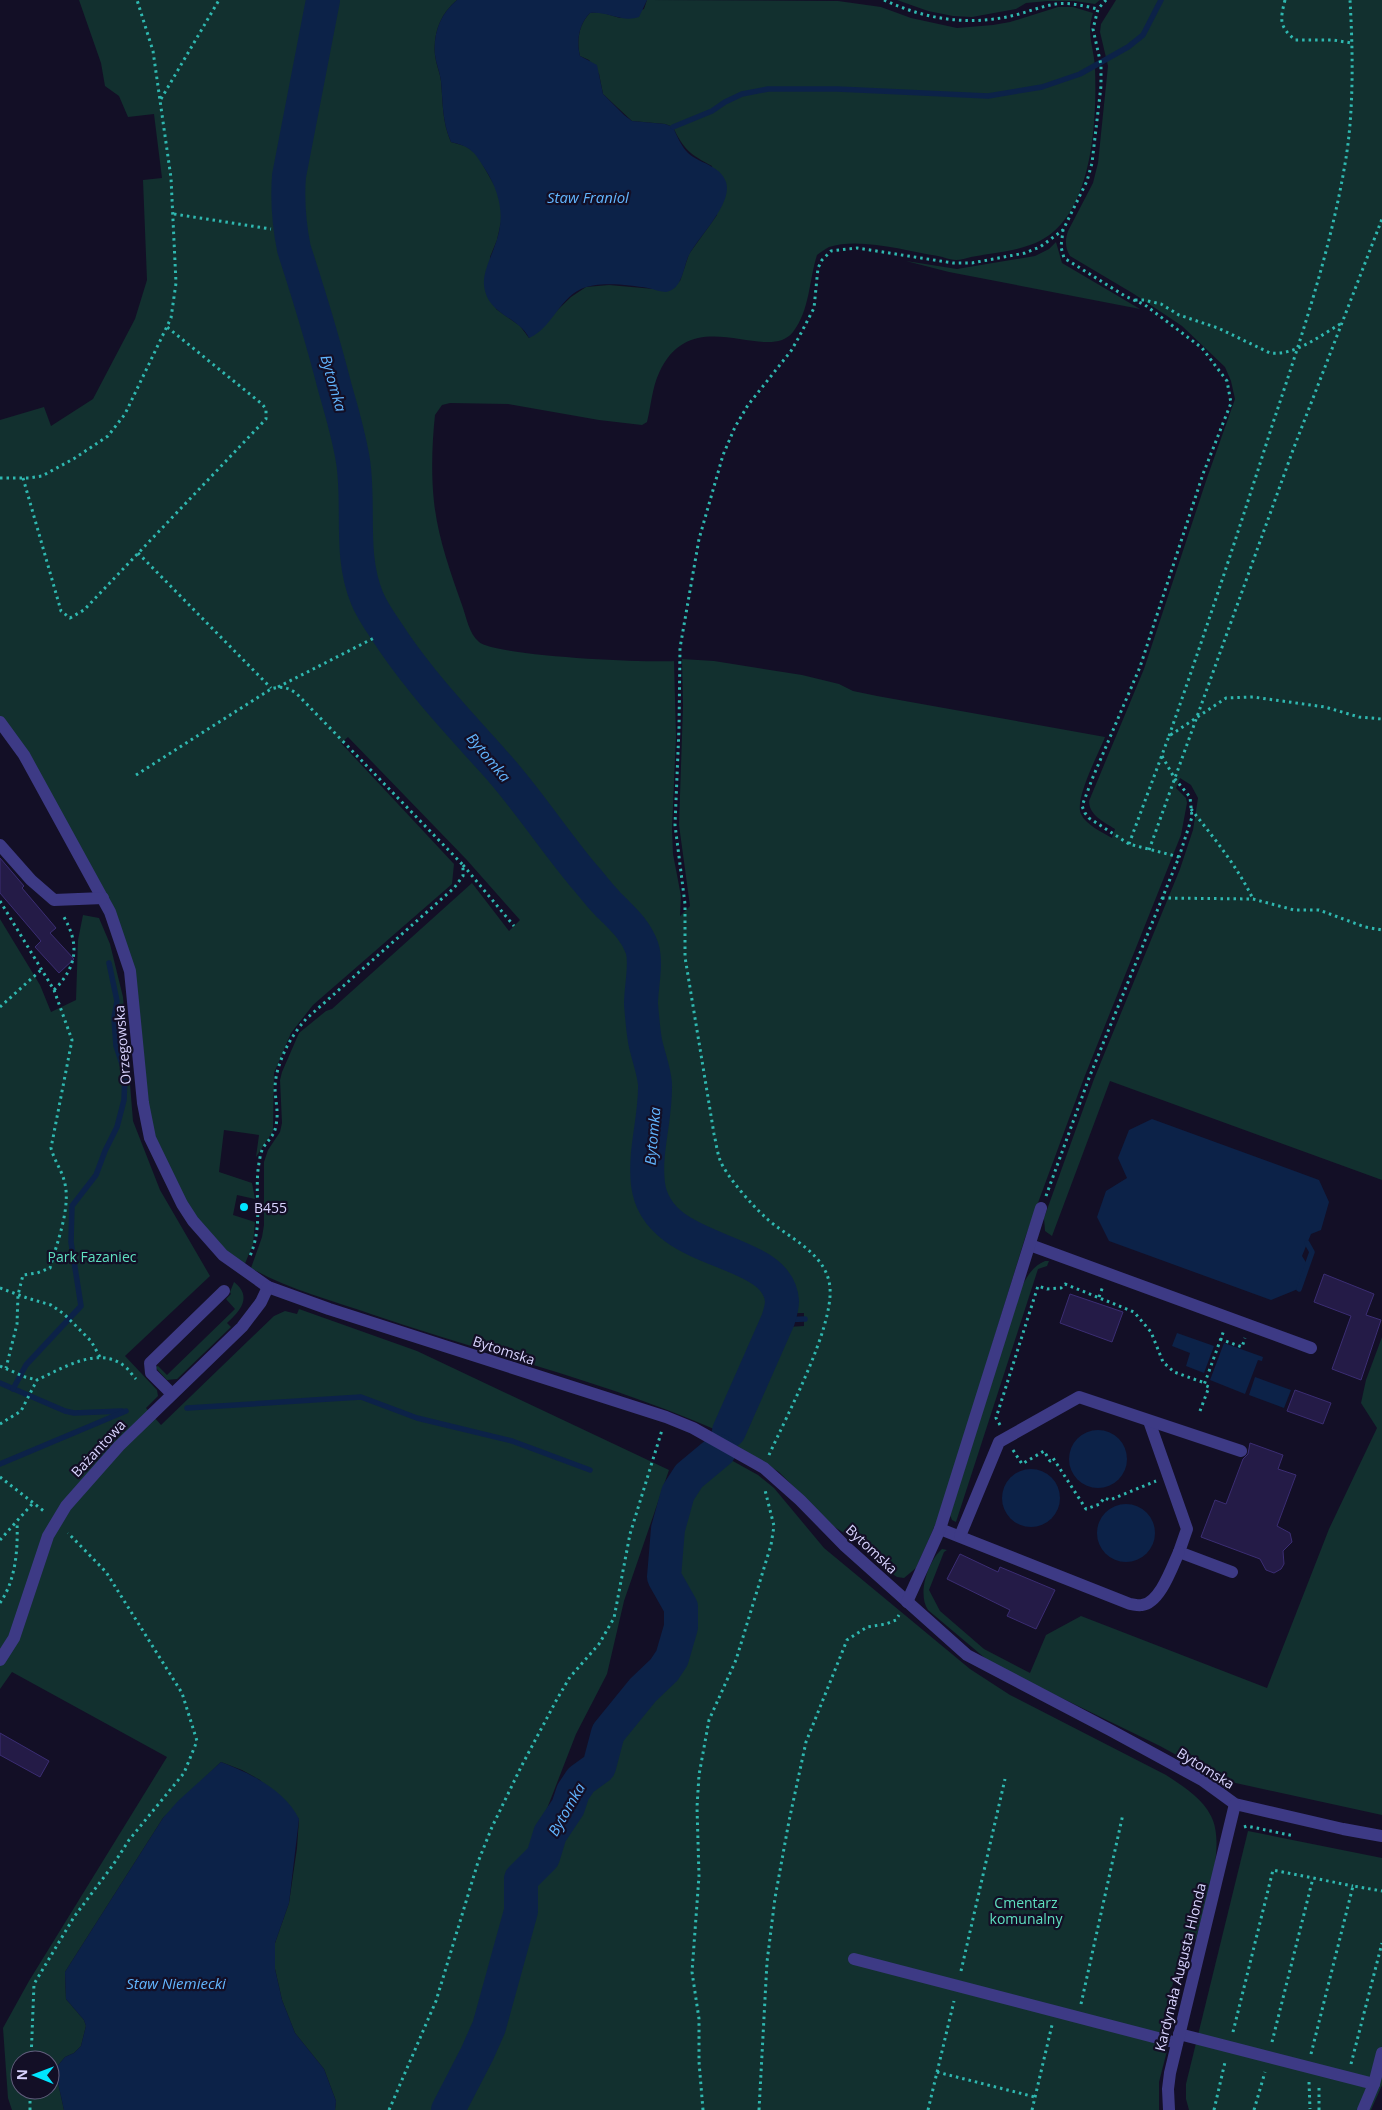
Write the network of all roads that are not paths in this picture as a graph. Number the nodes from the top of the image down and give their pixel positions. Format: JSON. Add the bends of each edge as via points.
{"nodes":[{"id":1,"x":0,"y":722,"type":"edge"},
{"id":2,"x":0,"y":845,"type":"edge"},
{"id":3,"x":103,"y":898,"type":"junction"},
{"id":4,"x":1041,"y":1208,"type":"road end"},
{"id":5,"x":1030,"y":1245,"type":"junction"},
{"id":6,"x":268,"y":1287,"type":"junction"},
{"id":7,"x":224,"y":1291,"type":"dead end"},
{"id":8,"x":329,"y":1309,"type":"joint"},
{"id":9,"x":1311,"y":1348,"type":"dead end"},
{"id":10,"x":172,"y":1394,"type":"junction"},
{"id":11,"x":1149,"y":1420,"type":"junction"},
{"id":12,"x":1241,"y":1452,"type":"dead end"},
{"id":13,"x":940,"y":1529,"type":"junction"},
{"id":14,"x":960,"y":1536,"type":"junction"},
{"id":15,"x":1179,"y":1552,"type":"junction"},
{"id":16,"x":1232,"y":1572,"type":"dead end"},
{"id":17,"x":907,"y":1602,"type":"junction"},
{"id":18,"x":0,"y":1660,"type":"edge"},
{"id":19,"x":1235,"y":1804,"type":"junction"},
{"id":20,"x":1382,"y":1836,"type":"edge"},
{"id":21,"x":854,"y":1959,"type":"dead end"},
{"id":22,"x":1178,"y":2039,"type":"junction"},
{"id":23,"x":1382,"y":2053,"type":"edge"},
{"id":24,"x":1374,"y":2084,"type":"junction"},
{"id":25,"x":1169,"y":2110,"type":"edge"},
{"id":26,"x":1363,"y":2110,"type":"edge"}],
"edges":[{"from":1,"to":3,"type":"street","name":"Orzegowska","via":[[24,755]]},
{"from":2,"to":3,"type":"street","via":[[54,900]]},
{"from":3,"to":6,"type":"street","name":"Orzegowska","via":[[118,931],[130,971],[143,1103],[150,1138],[193,1221],[222,1255]]},
{"from":4,"to":5,"type":"street"},
{"from":5,"to":9,"type":"street"},
{"from":5,"to":13,"type":"street"},
{"from":6,"to":8,"type":"street","name":"Orzegowska"},
{"from":6,"to":10,"type":"street","name":"Bażantowa","via":[[242,1328]]},
{"from":7,"to":10,"type":"street","via":[[150,1363],[151,1373]]},
{"from":8,"to":17,"type":"street","name":"Bytomska","via":[[693,1428],[764,1468]]},
{"from":10,"to":18,"type":"street","name":"Bażantowa","via":[[119,1446],[56,1520],[39,1559],[14,1638]]},
{"from":11,"to":12,"type":"street"},
{"from":11,"to":14,"type":"street","via":[[1079,1397],[999,1442]]},
{"from":11,"to":15,"type":"street","via":[[1187,1530]]},
{"from":13,"to":14,"type":"street"},
{"from":13,"to":17,"type":"street"},
{"from":14,"to":15,"type":"street","via":[[1130,1604],[1142,1605],[1151,1602],[1159,1593]]},
{"from":15,"to":16,"type":"street"},
{"from":17,"to":19,"type":"street","name":"Bytomska","via":[[966,1655],[1202,1780]]},
{"from":19,"to":20,"type":"street","name":"Bytomska"},
{"from":19,"to":22,"type":"street","name":"Kardynała Augusta Hlonda","via":[[1235,1830]]},
{"from":21,"to":22,"type":"street","via":[[1078,2018]]},
{"from":22,"to":24,"type":"street","via":[[1229,2047]]},
{"from":22,"to":25,"type":"street","name":"Kardynała Augusta Hlonda","via":[[1169,2081]]},
{"from":23,"to":24,"type":"street"},
{"from":24,"to":26,"type":"street"}]}
